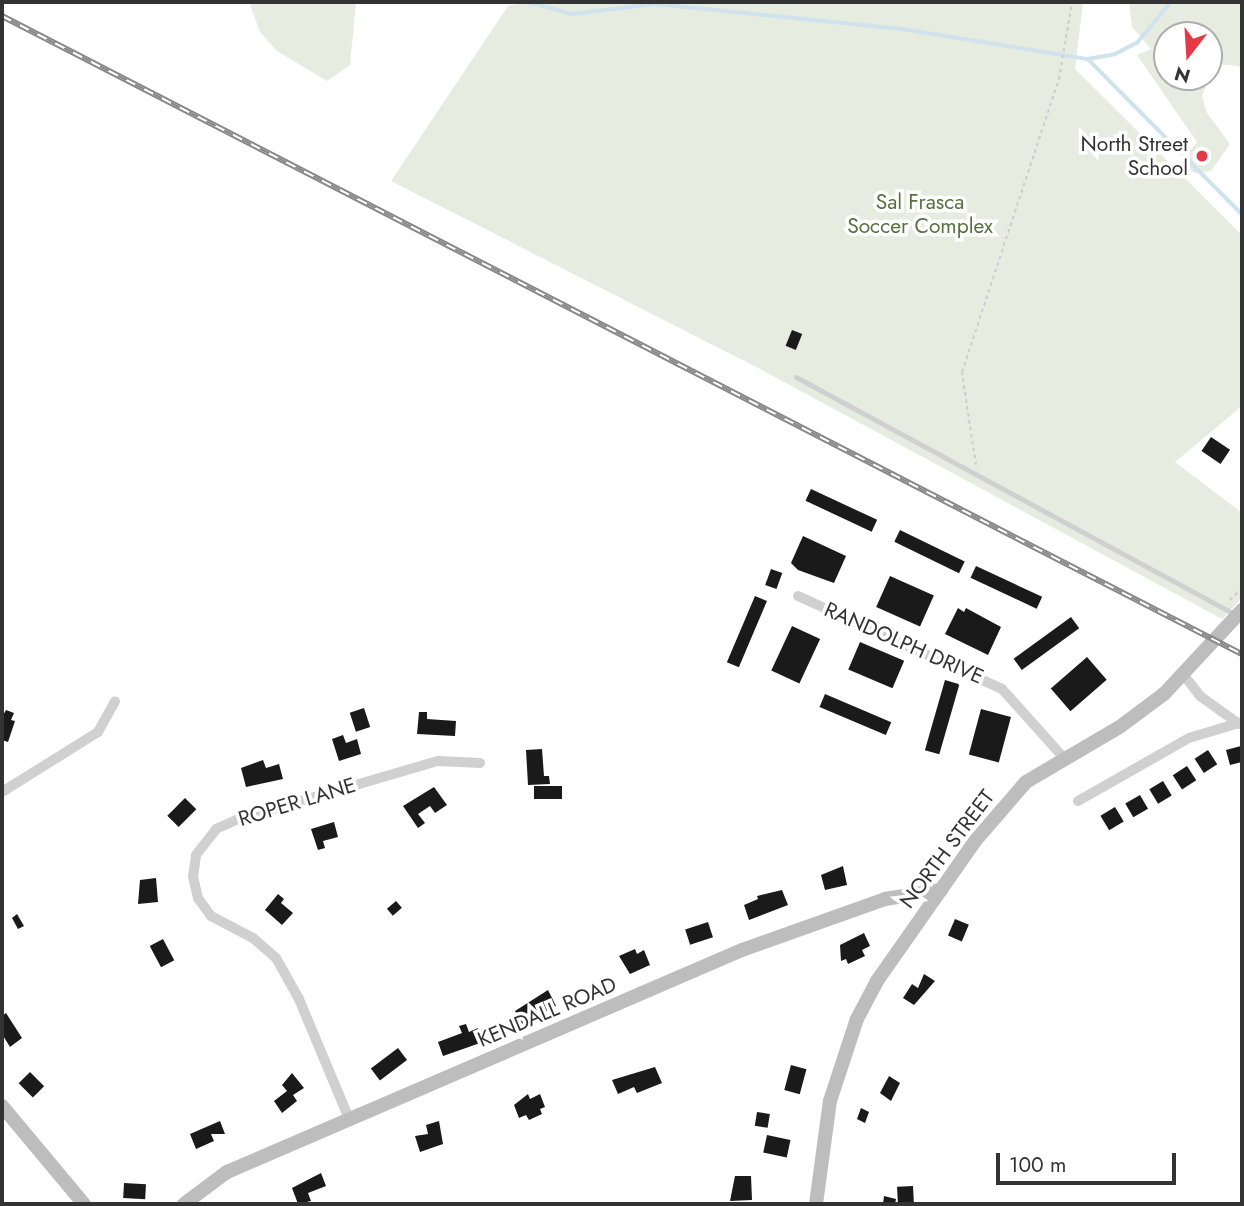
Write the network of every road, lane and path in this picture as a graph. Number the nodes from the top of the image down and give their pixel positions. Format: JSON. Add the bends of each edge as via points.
{"nodes":[{"id":1,"x":1072,"y":2,"type":"edge"},
{"id":2,"x":796,"y":377,"type":"dead end"},
{"id":3,"x":977,"y":472,"type":"junction"},
{"id":4,"x":1242,"y":588,"type":"edge"},
{"id":5,"x":798,"y":596,"type":"dead end"},
{"id":6,"x":1230,"y":600,"type":"dead end"},
{"id":7,"x":1240,"y":612,"type":"edge"},
{"id":8,"x":1183,"y":674,"type":"junction"},
{"id":9,"x":115,"y":701,"type":"dead end"},
{"id":10,"x":1241,"y":724,"type":"edge"},
{"id":11,"x":1063,"y":757,"type":"junction"},
{"id":12,"x":480,"y":763,"type":"dead end"},
{"id":13,"x":2,"y":792,"type":"edge"},
{"id":14,"x":1078,"y":802,"type":"dead end"},
{"id":15,"x":941,"y":890,"type":"junction"},
{"id":16,"x":2,"y":1106,"type":"edge"},
{"id":17,"x":349,"y":1121,"type":"junction"},
{"id":18,"x":84,"y":1204,"type":"edge"},
{"id":19,"x":184,"y":1204,"type":"edge"},
{"id":20,"x":816,"y":1204,"type":"edge"}],
"edges":[{"from":1,"to":3,"type":"path","via":[[1059,79],[962,372]]},
{"from":2,"to":3,"type":"lane"},
{"from":3,"to":7,"type":"lane"},
{"from":4,"to":6,"type":"path"},
{"from":5,"to":11,"type":"street","name":"RANDOLPH DRIVE","via":[[1002,689]]},
{"from":7,"to":8,"type":"street","name":"NORTH STREET"},
{"from":8,"to":10,"type":"street","via":[[1200,696]]},
{"from":8,"to":11,"type":"street","name":"NORTH STREET","via":[[1146,709]]},
{"from":9,"to":13,"type":"street","via":[[98,732]]},
{"from":10,"to":14,"type":"street","via":[[1178,744]]},
{"from":11,"to":15,"type":"street","name":"NORTH STREET","via":[[1003,805]]},
{"from":12,"to":17,"type":"street","name":"ROPER LANE","via":[[438,761],[236,820],[208,836],[196,855],[193,877],[198,898],[211,916],[253,938],[276,958],[299,999]]},
{"from":15,"to":17,"type":"street","name":"KENDALL ROAD","via":[[885,899],[755,945]]},
{"from":15,"to":20,"type":"street","name":"NORTH STREET","via":[[877,981],[857,1019],[830,1101]]},
{"from":16,"to":18,"type":"street"},
{"from":17,"to":19,"type":"street","name":"KENDALL ROAD","via":[[227,1172]]}]}
